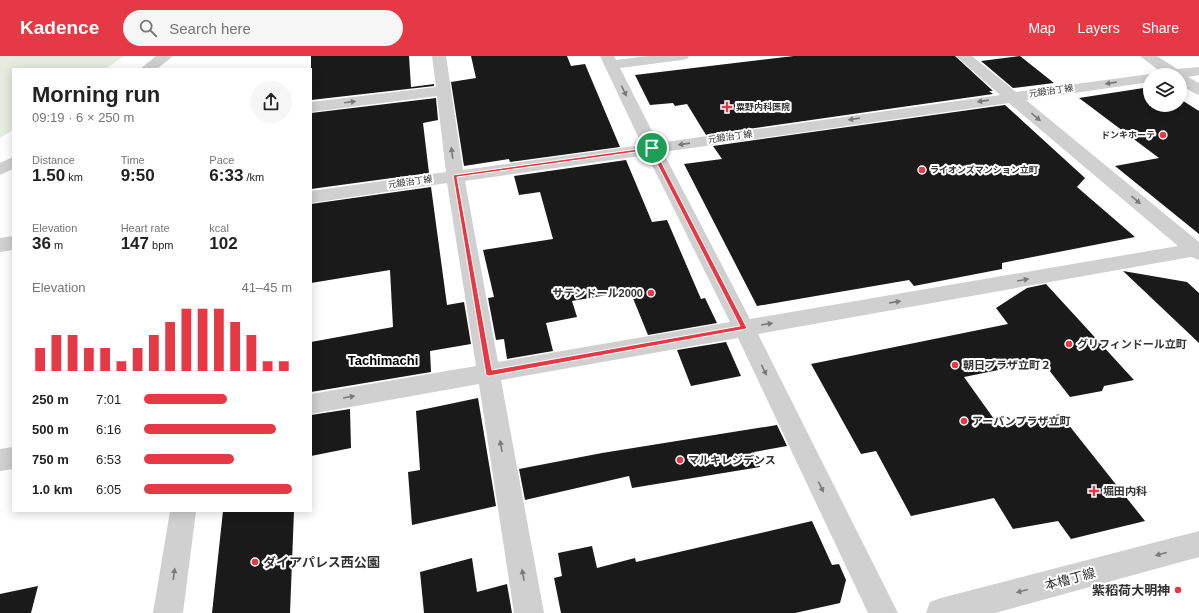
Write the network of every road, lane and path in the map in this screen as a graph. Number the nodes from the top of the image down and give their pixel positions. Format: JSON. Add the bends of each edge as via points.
{"nodes":[{"id":1,"x":166,"y":56,"type":"edge"},
{"id":2,"x":438,"y":56,"type":"edge"},
{"id":3,"x":682,"y":56,"type":"edge"},
{"id":4,"x":963,"y":56,"type":"edge"},
{"id":5,"x":1147,"y":56,"type":"edge"},
{"id":6,"x":1179,"y":58,"type":"dead end"},
{"id":7,"x":610,"y":61,"type":"edge"},
{"id":8,"x":149,"y":68,"type":"edge"},
{"id":9,"x":1165,"y":68,"type":"edge"},
{"id":10,"x":1199,"y":70,"type":"edge"},
{"id":11,"x":1187,"y":72,"type":"edge"},
{"id":12,"x":1143,"y":79,"type":"edge"},
{"id":13,"x":1187,"y":82,"type":"edge"},
{"id":14,"x":1199,"y":90,"type":"edge"},
{"id":15,"x":444,"y":91,"type":"junction"},
{"id":16,"x":1012,"y":97,"type":"junction"},
{"id":17,"x":312,"y":107,"type":"edge"},
{"id":18,"x":652,"y":148,"type":"junction"},
{"id":19,"x":12,"y":163,"type":"edge"},
{"id":20,"x":0,"y":170,"type":"edge"},
{"id":21,"x":455,"y":176,"type":"junction"},
{"id":22,"x":312,"y":197,"type":"edge"},
{"id":23,"x":12,"y":243,"type":"edge"},
{"id":24,"x":0,"y":245,"type":"edge"},
{"id":25,"x":1198,"y":251,"type":"edge"},
{"id":26,"x":744,"y":328,"type":"junction"},
{"id":27,"x":489,"y":374,"type":"junction"},
{"id":28,"x":312,"y":404,"type":"edge"},
{"id":29,"x":12,"y":458,"type":"edge"},
{"id":30,"x":0,"y":460,"type":"edge"},
{"id":31,"x":184,"y":512,"type":"edge"},
{"id":32,"x":1199,"y":544,"type":"edge"},
{"id":33,"x":168,"y":613,"type":"edge"},
{"id":34,"x":529,"y":613,"type":"edge"},
{"id":35,"x":883,"y":613,"type":"edge"},
{"id":36,"x":941,"y":613,"type":"edge"}],
"edges":[{"from":1,"to":8,"type":"street"},
{"from":2,"to":15,"type":"street"},
{"from":3,"to":7,"type":"street"},
{"from":4,"to":16,"type":"street"},
{"from":5,"to":9,"type":"street"},
{"from":6,"to":10,"type":"street"},
{"from":7,"to":18,"type":"street","one_way":true},
{"from":10,"to":11,"type":"street"},
{"from":12,"to":16,"type":"street","name":"元鍛治丁線","one_way":true},
{"from":13,"to":14,"type":"street"},
{"from":17,"to":15,"type":"street","one_way":true},
{"from":21,"to":15,"type":"street","one_way":true},
{"from":16,"to":18,"type":"street","name":"元鍛治丁線","one_way":true},
{"from":16,"to":25,"type":"street","one_way":true},
{"from":18,"to":21,"type":"street","name":"元鍛治丁線"},
{"from":18,"to":26,"type":"street"},
{"from":19,"to":20,"type":"street"},
{"from":21,"to":22,"type":"street","name":"元鍛治丁線"},
{"from":21,"to":27,"type":"street"},
{"from":23,"to":24,"type":"street"},
{"from":26,"to":25,"type":"street","one_way":true},
{"from":26,"to":27,"type":"street"},
{"from":26,"to":35,"type":"street","one_way":true},
{"from":28,"to":27,"type":"street","one_way":true},
{"from":34,"to":27,"type":"street","one_way":true},
{"from":29,"to":30,"type":"street"},
{"from":33,"to":31,"type":"street","one_way":true},
{"from":32,"to":36,"type":"street","name":"本櫓丁線","one_way":true}]}
